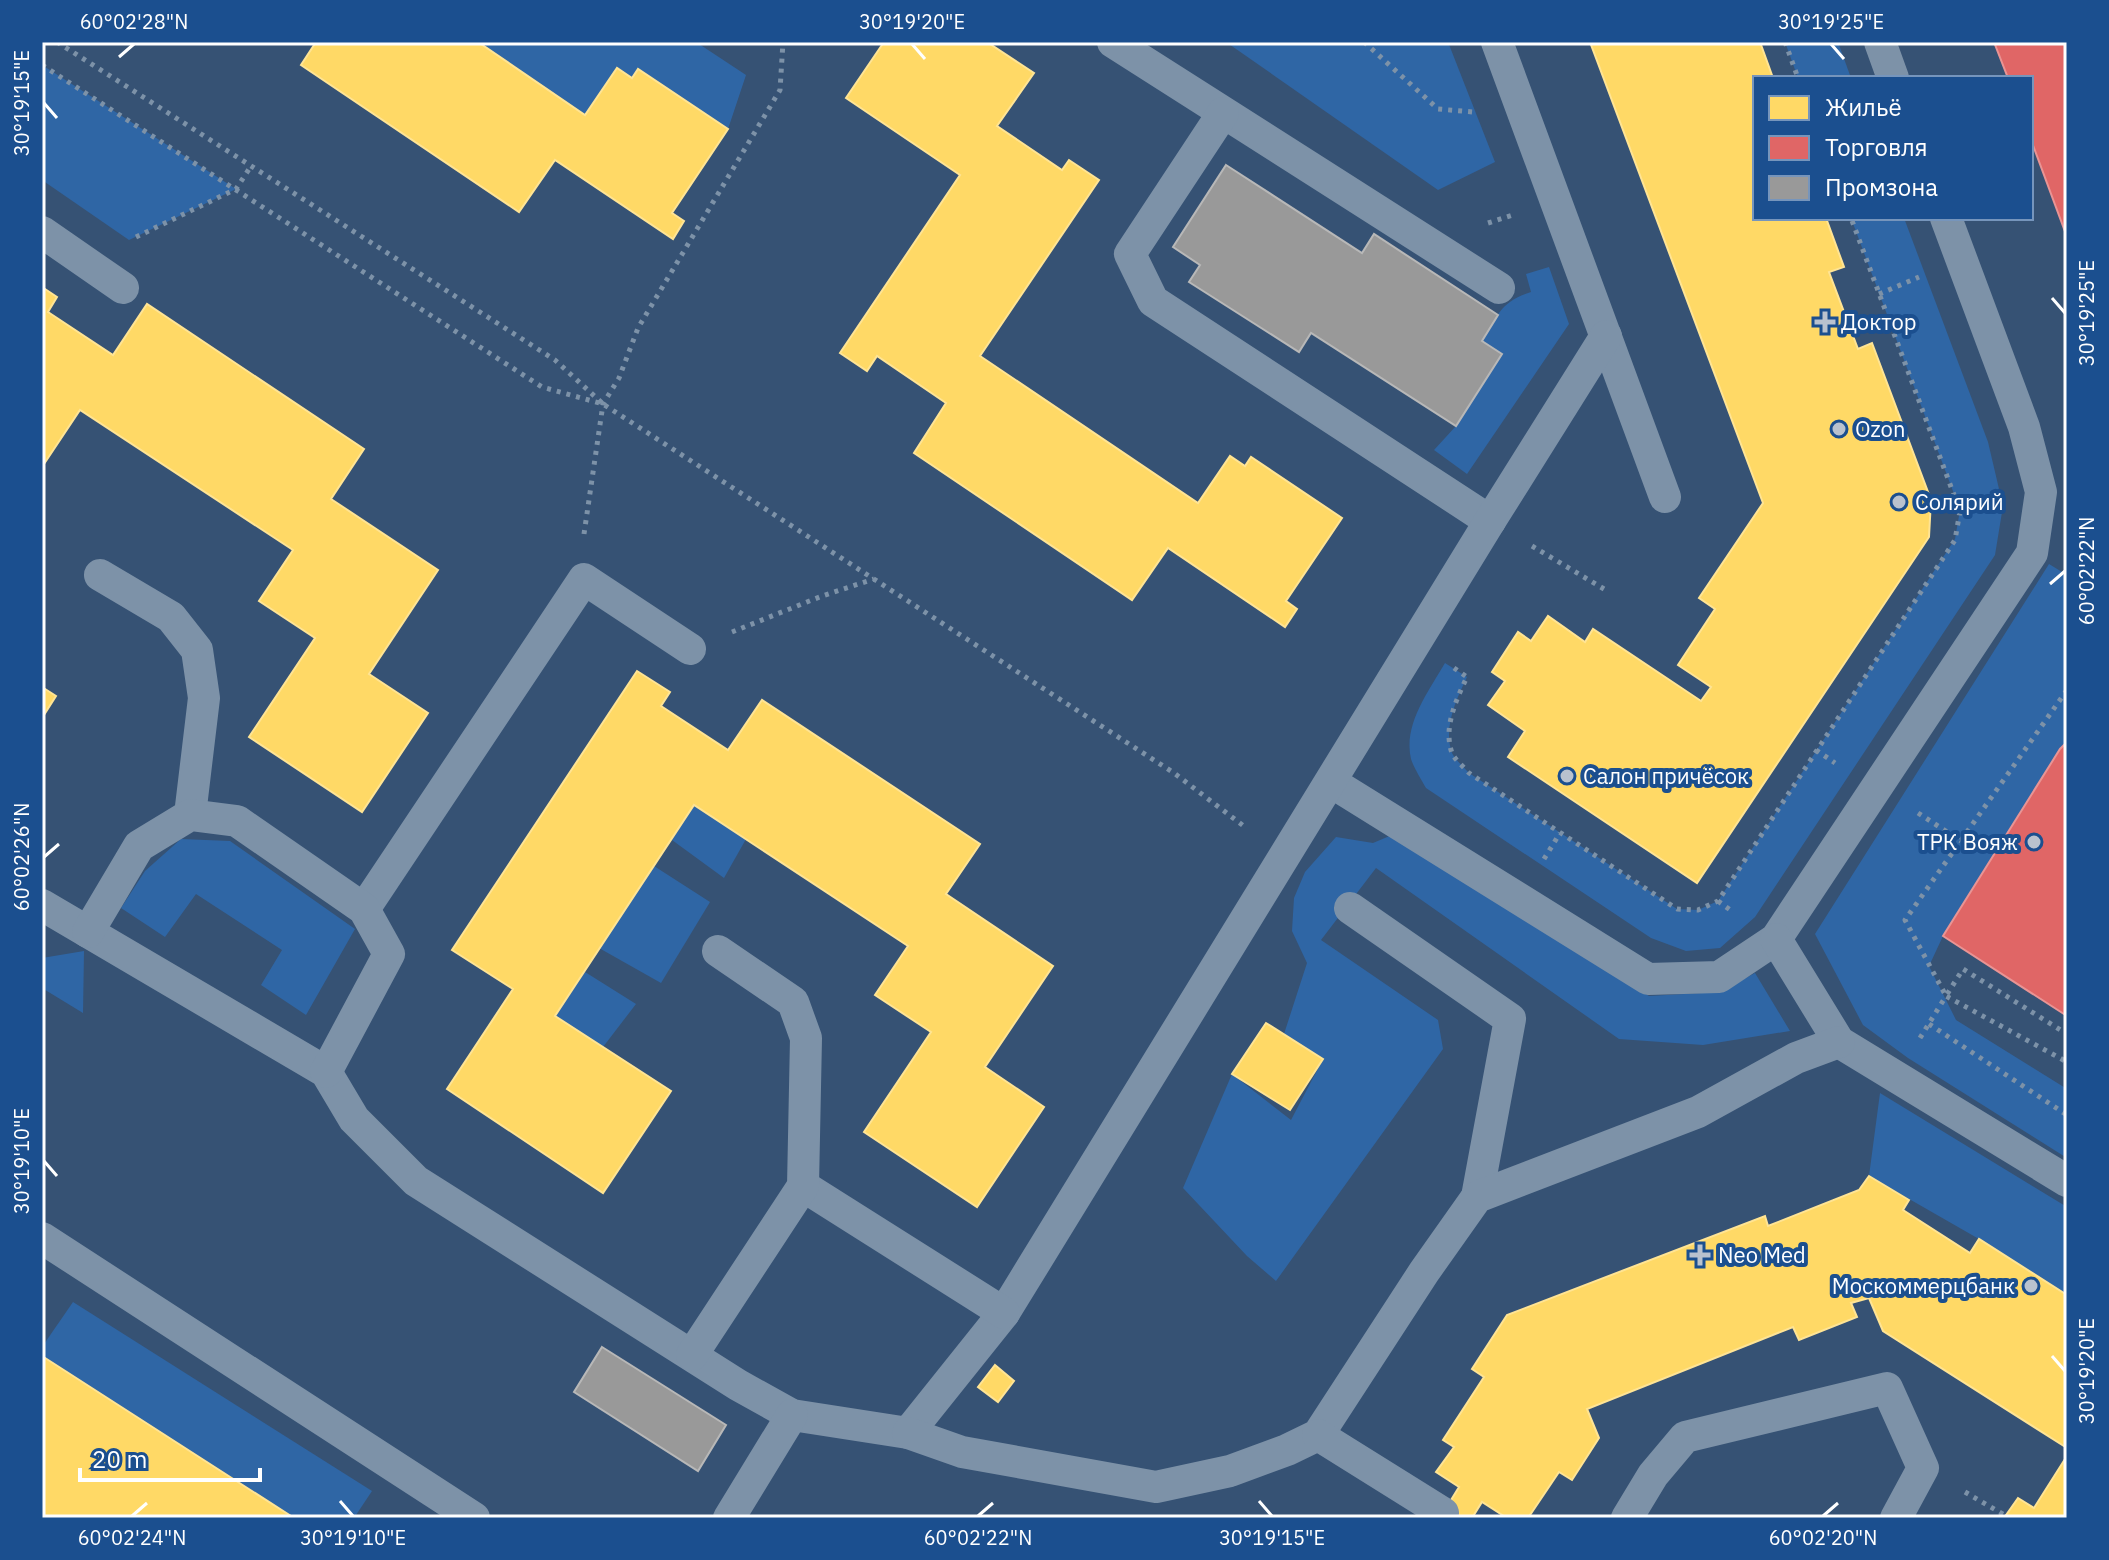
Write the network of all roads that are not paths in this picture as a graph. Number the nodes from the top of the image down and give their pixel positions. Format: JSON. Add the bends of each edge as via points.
{"nodes":[{"id":1,"x":1113,"y":42,"type":"edge"},
{"id":2,"x":1497,"y":42,"type":"edge"},
{"id":3,"x":1880,"y":42,"type":"edge"},
{"id":4,"x":1892,"y":76,"type":"edge"},
{"id":5,"x":1223,"y":113,"type":"junction"},
{"id":6,"x":1947,"y":220,"type":"edge"},
{"id":7,"x":42,"y":232,"type":"edge"},
{"id":8,"x":123,"y":288,"type":"dead end"},
{"id":9,"x":1499,"y":288,"type":"dead end"},
{"id":10,"x":1606,"y":336,"type":"junction"},
{"id":11,"x":1665,"y":497,"type":"dead end"},
{"id":12,"x":1490,"y":521,"type":"junction"},
{"id":13,"x":100,"y":575,"type":"dead end"},
{"id":14,"x":690,"y":649,"type":"road end"},
{"id":15,"x":1331,"y":782,"type":"junction"},
{"id":16,"x":190,"y":815,"type":"junction"},
{"id":17,"x":42,"y":905,"type":"edge"},
{"id":18,"x":1350,"y":908,"type":"dead end"},
{"id":19,"x":364,"y":909,"type":"junction"},
{"id":20,"x":88,"y":932,"type":"junction"},
{"id":21,"x":1776,"y":939,"type":"junction"},
{"id":22,"x":718,"y":951,"type":"dead end"},
{"id":23,"x":1839,"y":1042,"type":"junction"},
{"id":24,"x":326,"y":1072,"type":"junction"},
{"id":25,"x":2067,"y":1181,"type":"edge"},
{"id":26,"x":803,"y":1186,"type":"junction"},
{"id":27,"x":1477,"y":1197,"type":"junction"},
{"id":28,"x":42,"y":1238,"type":"edge"},
{"id":29,"x":1004,"y":1313,"type":"junction"},
{"id":30,"x":692,"y":1355,"type":"junction"},
{"id":31,"x":792,"y":1415,"type":"junction"},
{"id":32,"x":908,"y":1433,"type":"junction"},
{"id":33,"x":1318,"y":1435,"type":"junction"},
{"id":34,"x":1443,"y":1513,"type":"dead end"},
{"id":35,"x":474,"y":1518,"type":"edge"},
{"id":36,"x":729,"y":1518,"type":"edge"},
{"id":37,"x":1627,"y":1518,"type":"edge"},
{"id":38,"x":1896,"y":1518,"type":"edge"}],
"edges":[{"from":1,"to":5,"type":"lane"},
{"from":2,"to":10,"type":"lane"},
{"from":3,"to":4,"type":"lane"},
{"from":5,"to":9,"type":"lane"},
{"from":5,"to":12,"type":"lane","via":[[1130,254],[1153,301]]},
{"from":6,"to":21,"type":"lane","via":[[2024,427],[2041,492],[2032,553]]},
{"from":7,"to":8,"type":"lane"},
{"from":10,"to":11,"type":"lane"},
{"from":10,"to":12,"type":"lane"},
{"from":12,"to":15,"type":"lane"},
{"from":13,"to":16,"type":"lane","via":[[171,617],[197,650],[204,698]]},
{"from":14,"to":19,"type":"lane","via":[[584,579]]},
{"from":15,"to":21,"type":"lane","via":[[1648,979],[1719,977]]},
{"from":15,"to":29,"type":"lane"},
{"from":16,"to":19,"type":"lane","via":[[237,821]]},
{"from":16,"to":20,"type":"lane","via":[[139,846]]},
{"from":17,"to":20,"type":"lane"},
{"from":18,"to":27,"type":"lane","via":[[1510,1019]]},
{"from":19,"to":24,"type":"lane","via":[[389,954]]},
{"from":20,"to":24,"type":"lane"},
{"from":21,"to":23,"type":"lane"},
{"from":22,"to":26,"type":"lane","via":[[793,1002],[806,1038]]},
{"from":23,"to":25,"type":"lane"},
{"from":23,"to":27,"type":"lane","via":[[1796,1058],[1698,1112]]},
{"from":24,"to":30,"type":"lane","via":[[354,1119],[416,1181]]},
{"from":26,"to":29,"type":"lane"},
{"from":26,"to":30,"type":"lane"},
{"from":27,"to":33,"type":"lane"},
{"from":28,"to":35,"type":"lane"},
{"from":29,"to":32,"type":"lane"},
{"from":30,"to":31,"type":"lane"},
{"from":31,"to":32,"type":"lane"},
{"from":31,"to":36,"type":"lane"},
{"from":32,"to":33,"type":"lane","via":[[962,1452],[1156,1487],[1230,1471]]},
{"from":33,"to":34,"type":"lane"},
{"from":37,"to":38,"type":"lane","via":[[1685,1437],[1887,1388],[1923,1468]]}]}
